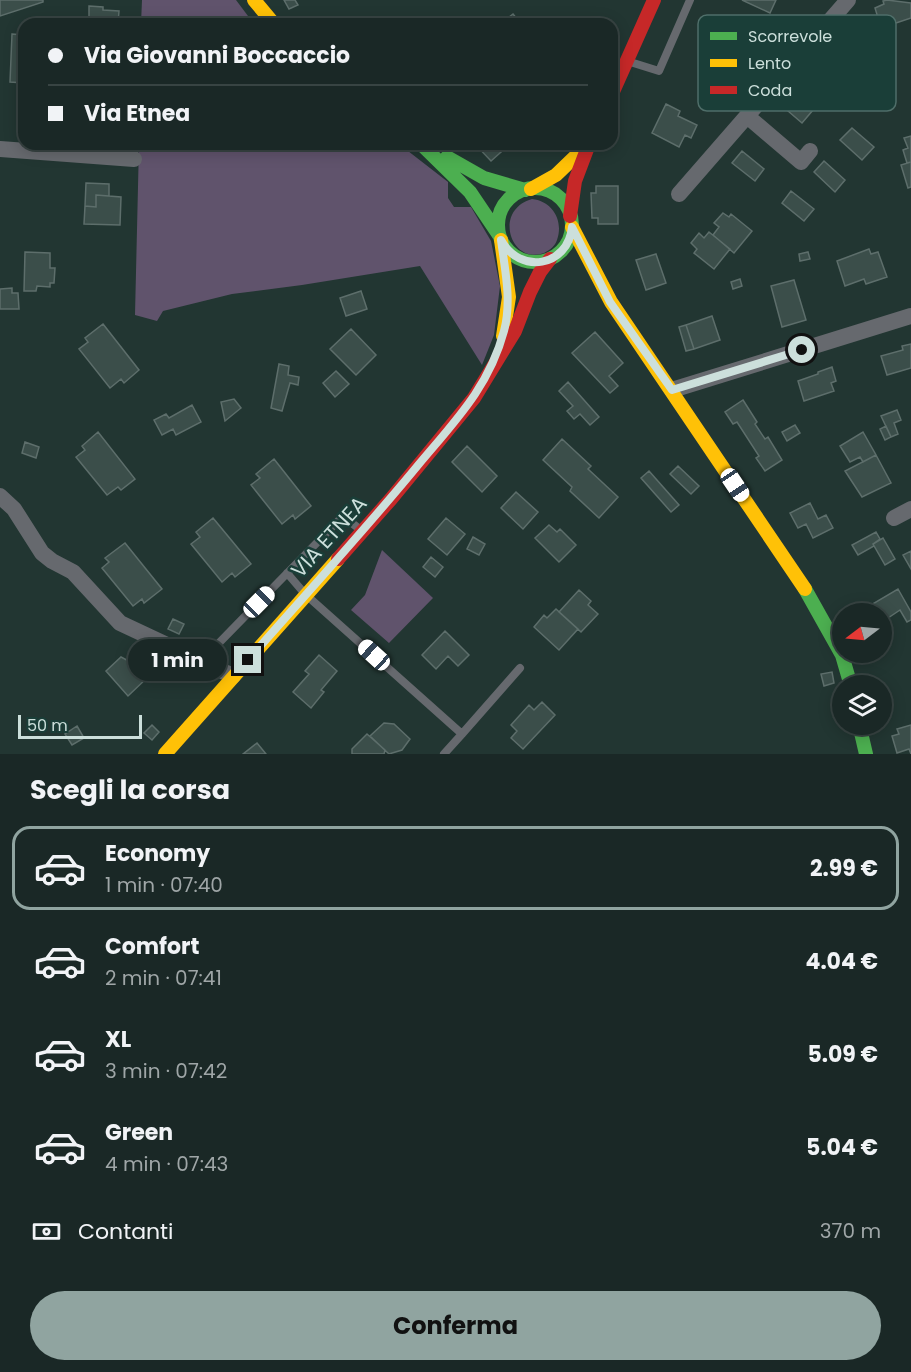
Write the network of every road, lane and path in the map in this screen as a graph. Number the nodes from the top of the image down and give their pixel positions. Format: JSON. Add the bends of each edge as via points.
{"nodes":[{"id":1,"x":254,"y":0,"type":"edge"},
{"id":2,"x":654,"y":0,"type":"edge"},
{"id":3,"x":690,"y":0,"type":"edge"},
{"id":4,"x":848,"y":0,"type":"edge"},
{"id":5,"x":835,"y":15,"type":"edge"},
{"id":6,"x":269,"y":18,"type":"edge"},
{"id":7,"x":627,"y":61,"type":"junction"},
{"id":8,"x":618,"y":81,"type":"edge"},
{"id":9,"x":751,"y":111,"type":"edge"},
{"id":10,"x":747,"y":116,"type":"junction"},
{"id":11,"x":0,"y":149,"type":"edge"},
{"id":12,"x":18,"y":149,"type":"edge"},
{"id":13,"x":45,"y":150,"type":"edge"},
{"id":14,"x":427,"y":150,"type":"edge"},
{"id":15,"x":437,"y":150,"type":"edge"},
{"id":16,"x":583,"y":150,"type":"edge"},
{"id":17,"x":587,"y":150,"type":"edge"},
{"id":18,"x":810,"y":151,"type":"dead end"},
{"id":19,"x":134,"y":152,"type":"edge"},
{"id":20,"x":528,"y":189,"type":"junction"},
{"id":21,"x":680,"y":194,"type":"dead end"},
{"id":22,"x":571,"y":221,"type":"junction"},
{"id":23,"x":500,"y":238,"type":"junction"},
{"id":24,"x":557,"y":259,"type":"junction"},
{"id":25,"x":581,"y":275,"type":"dead end"},
{"id":26,"x":610,"y":302,"type":"junction"},
{"id":27,"x":911,"y":315,"type":"edge"},
{"id":28,"x":492,"y":369,"type":"junction"},
{"id":29,"x":672,"y":390,"type":"junction"},
{"id":30,"x":0,"y":496,"type":"edge"},
{"id":31,"x":911,"y":508,"type":"edge"},
{"id":32,"x":894,"y":518,"type":"dead end"},
{"id":33,"x":362,"y":531,"type":"junction"},
{"id":34,"x":287,"y":573,"type":"junction"},
{"id":35,"x":305,"y":594,"type":"junction"},
{"id":36,"x":216,"y":645,"type":"dead end"},
{"id":37,"x":520,"y":668,"type":"dead end"},
{"id":38,"x":847,"y":675,"type":"edge"},
{"id":39,"x":233,"y":676,"type":"junction"},
{"id":40,"x":462,"y":734,"type":"junction"},
{"id":41,"x":862,"y":735,"type":"edge"},
{"id":42,"x":165,"y":754,"type":"edge"},
{"id":43,"x":444,"y":754,"type":"edge"},
{"id":44,"x":866,"y":754,"type":"edge"}],
"edges":[{"from":1,"to":6,"type":"street"},
{"from":2,"to":7,"type":"street"},
{"from":3,"to":7,"type":"lane","via":[[659,71]]},
{"from":4,"to":5,"type":"street"},
{"from":7,"to":8,"type":"street"},
{"from":9,"to":10,"type":"street"},
{"from":10,"to":18,"type":"street","via":[[801,162]]},
{"from":10,"to":21,"type":"street"},
{"from":11,"to":12,"type":"street"},
{"from":13,"to":19,"type":"street"},
{"from":14,"to":23,"type":"street","via":[[470,192]]},
{"from":15,"to":20,"type":"street","via":[[480,177],[507,187]]},
{"from":16,"to":20,"type":"street","via":[[556,175]]},
{"from":17,"to":22,"type":"street","via":[[575,181]]},
{"from":20,"to":22,"type":"street","via":[[558,196]]},
{"from":20,"to":23,"type":"street","via":[[515,194],[503,207],[498,224]]},
{"from":22,"to":24,"type":"street","via":[[567,243]]},
{"from":22,"to":26,"type":"street"},
{"from":23,"to":24,"type":"street","via":[[522,260]]},
{"from":23,"to":28,"type":"street","via":[[509,297],[505,329]]},
{"from":24,"to":28,"type":"street","via":[[540,272],[515,331]]},
{"from":25,"to":26,"type":"street"},
{"from":26,"to":29,"type":"street"},
{"from":27,"to":29,"type":"street"},
{"from":28,"to":33,"type":"street","name":"VIA ETNEA","via":[[474,398]]},
{"from":29,"to":38,"type":"street","via":[[812,598],[842,655]]},
{"from":30,"to":39,"type":"street","via":[[14,509],[42,553],[73,572],[120,622]]},
{"from":31,"to":32,"type":"street"},
{"from":33,"to":34,"type":"lane","via":[[343,516]]},
{"from":33,"to":35,"type":"street","name":"VIA ETNEA"},
{"from":34,"to":35,"type":"lane"},
{"from":34,"to":36,"type":"lane"},
{"from":35,"to":39,"type":"street","name":"VIA ETNEA"},
{"from":35,"to":40,"type":"lane"},
{"from":37,"to":40,"type":"lane"},
{"from":39,"to":42,"type":"street","name":"VIA ETNEA"},
{"from":40,"to":43,"type":"lane"},
{"from":41,"to":44,"type":"street"}]}
